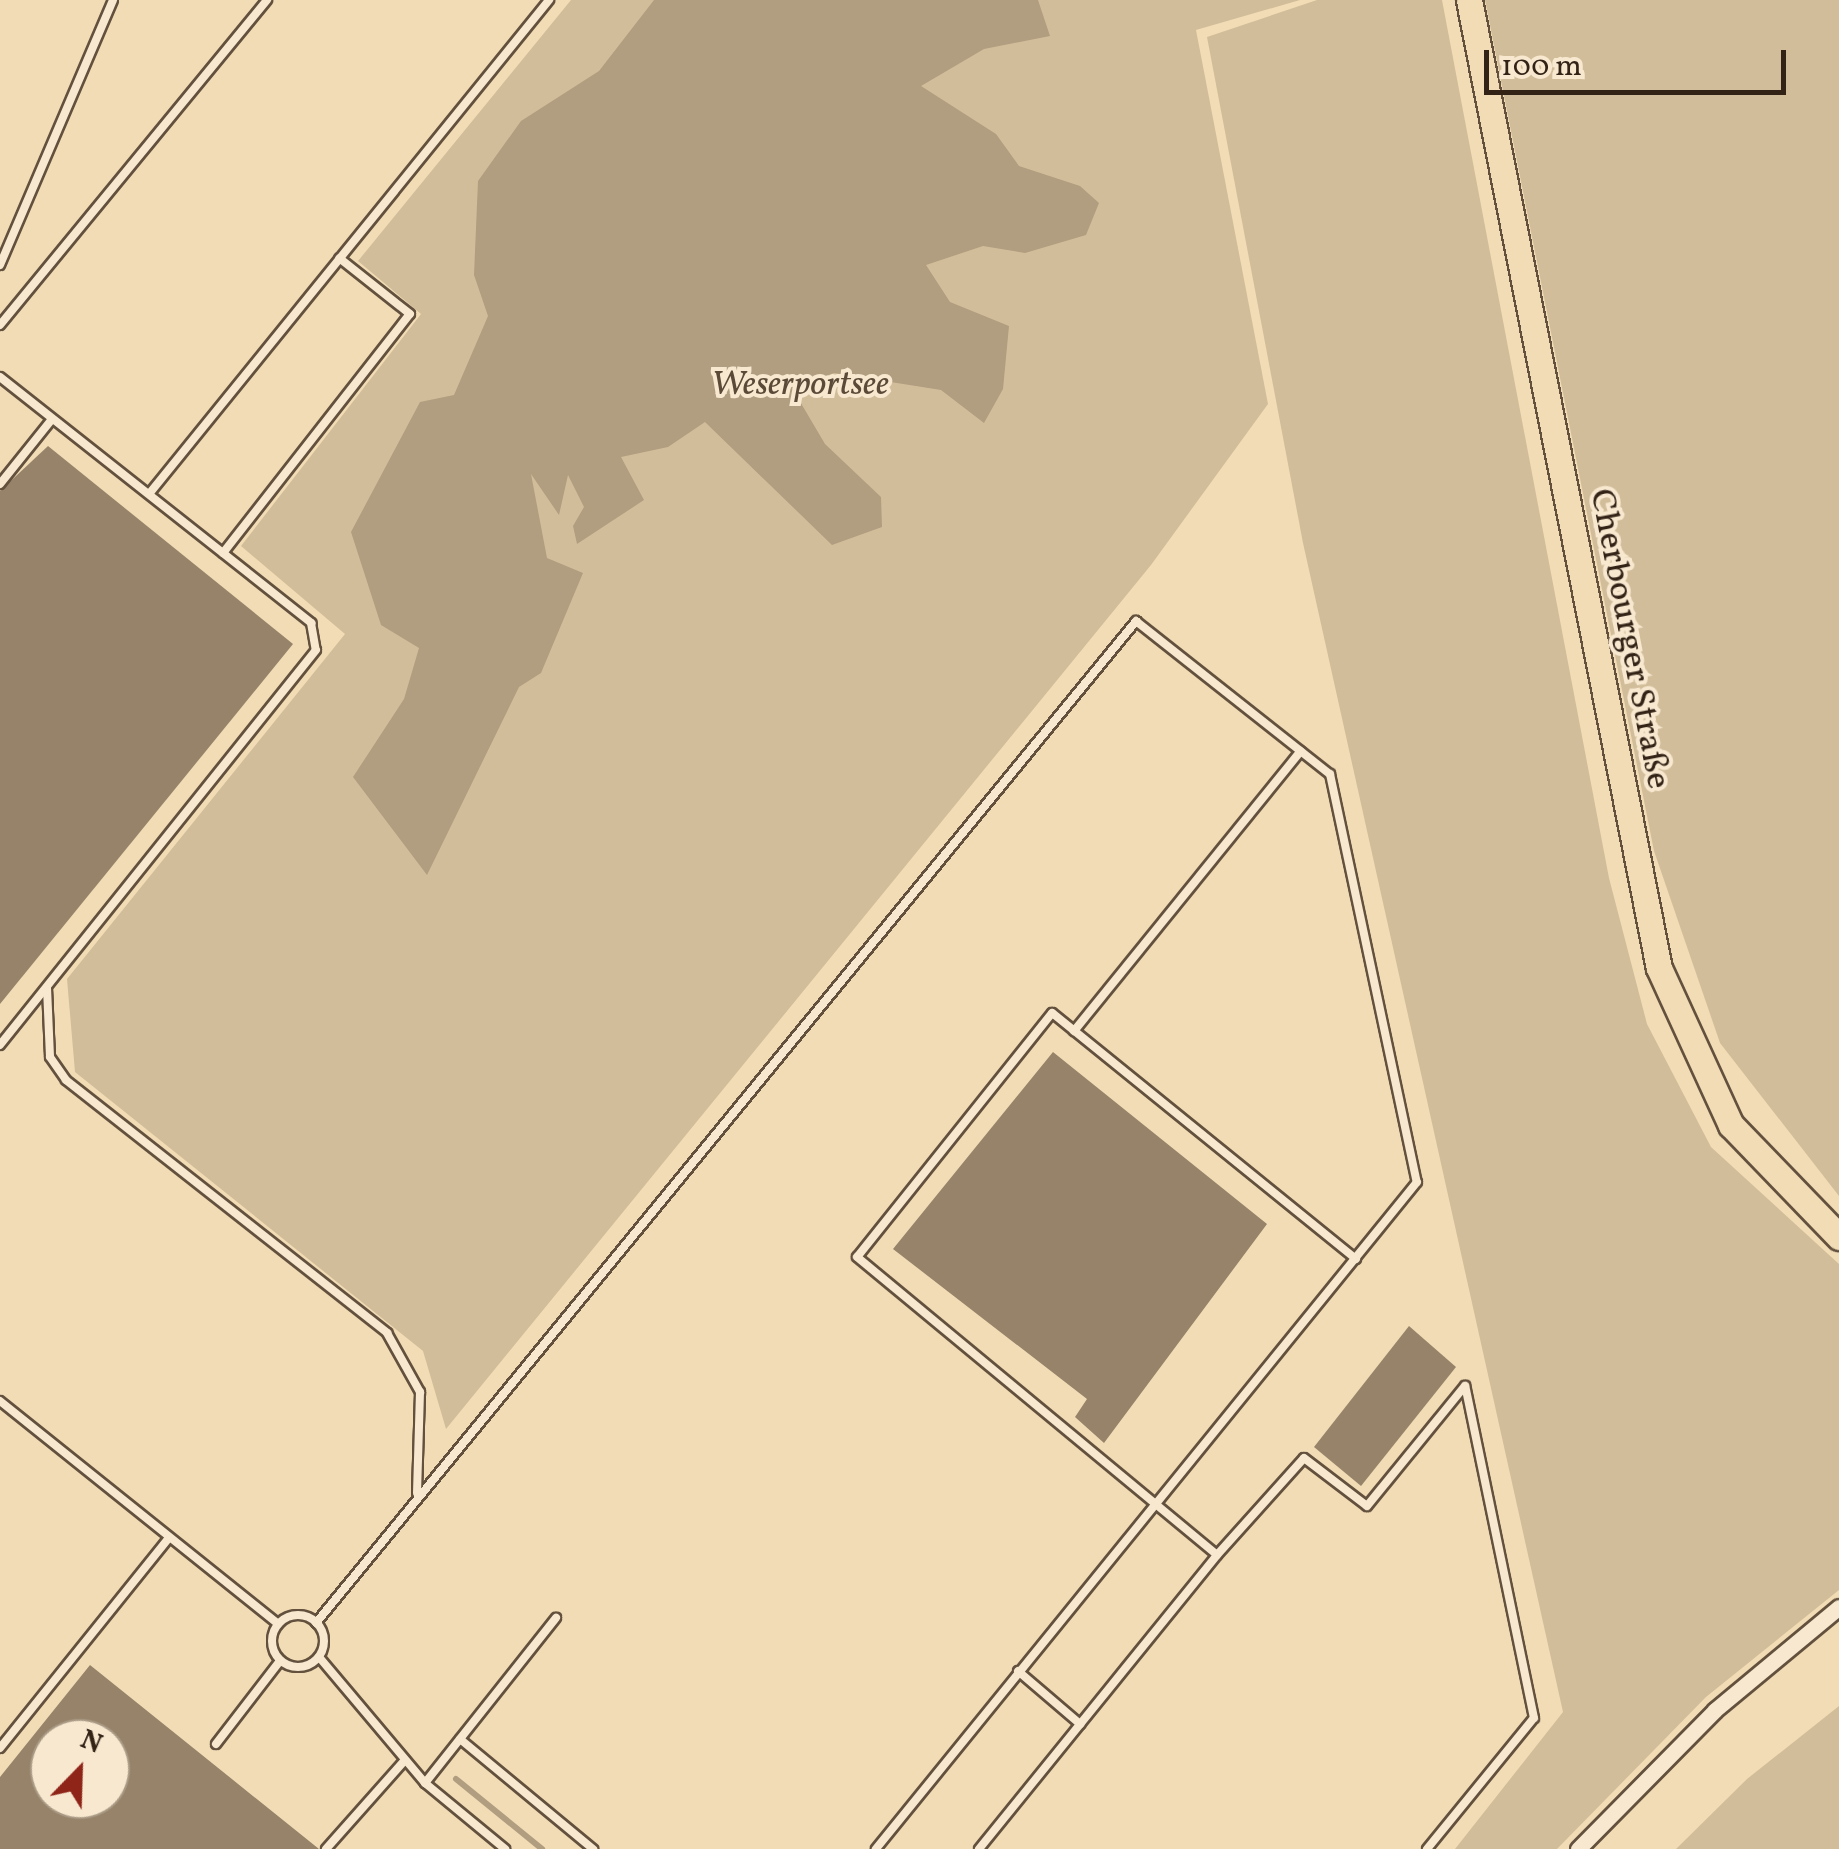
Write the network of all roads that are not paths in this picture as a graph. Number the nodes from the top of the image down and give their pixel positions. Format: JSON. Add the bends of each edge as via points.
{"nodes":[{"id":1,"x":113,"y":0,"type":"edge"},
{"id":2,"x":267,"y":0,"type":"edge"},
{"id":3,"x":548,"y":0,"type":"edge"},
{"id":4,"x":1469,"y":0,"type":"edge"},
{"id":5,"x":339,"y":258,"type":"junction"},
{"id":6,"x":0,"y":265,"type":"edge"},
{"id":7,"x":0,"y":326,"type":"edge"},
{"id":8,"x":0,"y":377,"type":"edge"},
{"id":9,"x":52,"y":419,"type":"junction"},
{"id":10,"x":0,"y":484,"type":"edge"},
{"id":11,"x":148,"y":494,"type":"junction"},
{"id":12,"x":223,"y":553,"type":"junction"},
{"id":13,"x":1300,"y":751,"type":"junction"},
{"id":14,"x":47,"y":988,"type":"junction"},
{"id":15,"x":1074,"y":1031,"type":"junction"},
{"id":16,"x":0,"y":1045,"type":"edge"},
{"id":17,"x":1839,"y":1236,"type":"edge"},
{"id":18,"x":1356,"y":1259,"type":"junction"},
{"id":19,"x":0,"y":1401,"type":"edge"},
{"id":20,"x":416,"y":1493,"type":"junction"},
{"id":21,"x":1156,"y":1507,"type":"junction"},
{"id":22,"x":169,"y":1538,"type":"junction"},
{"id":23,"x":1217,"y":1555,"type":"junction"},
{"id":24,"x":1839,"y":1607,"type":"edge"},
{"id":25,"x":556,"y":1618,"type":"dead end"},
{"id":26,"x":316,"y":1623,"type":"junction"},
{"id":27,"x":278,"y":1624,"type":"junction"},
{"id":28,"x":319,"y":1657,"type":"junction"},
{"id":29,"x":280,"y":1661,"type":"junction"},
{"id":30,"x":1018,"y":1671,"type":"junction"},
{"id":31,"x":1080,"y":1724,"type":"junction"},
{"id":32,"x":460,"y":1739,"type":"junction"},
{"id":33,"x":216,"y":1744,"type":"dead end"},
{"id":34,"x":0,"y":1748,"type":"edge"},
{"id":35,"x":404,"y":1761,"type":"junction"},
{"id":36,"x":424,"y":1783,"type":"junction"},
{"id":37,"x":326,"y":1849,"type":"edge"},
{"id":38,"x":505,"y":1849,"type":"edge"},
{"id":39,"x":593,"y":1849,"type":"edge"},
{"id":40,"x":876,"y":1849,"type":"edge"},
{"id":41,"x":979,"y":1849,"type":"edge"},
{"id":42,"x":1427,"y":1849,"type":"edge"},
{"id":43,"x":1578,"y":1849,"type":"edge"}],
"edges":[{"from":1,"to":6,"type":"lane"},
{"from":2,"to":7,"type":"lane"},
{"from":3,"to":5,"type":"lane"},
{"from":4,"to":17,"type":"main road","name":"Cherbourger Straße","via":[[1659,968],[1731,1124]]},
{"from":5,"to":11,"type":"lane"},
{"from":5,"to":12,"type":"lane","via":[[410,314]]},
{"from":8,"to":9,"type":"lane"},
{"from":9,"to":10,"type":"lane"},
{"from":9,"to":11,"type":"lane"},
{"from":11,"to":12,"type":"lane"},
{"from":12,"to":14,"type":"lane","via":[[310,623],[316,650]]},
{"from":13,"to":15,"type":"lane"},
{"from":13,"to":18,"type":"lane","via":[[1330,774],[1417,1182]]},
{"from":13,"to":20,"type":"lane","via":[[1136,621]]},
{"from":14,"to":16,"type":"lane"},
{"from":14,"to":20,"type":"lane","via":[[50,1057],[66,1080],[387,1332],[420,1392]]},
{"from":15,"to":18,"type":"lane"},
{"from":15,"to":21,"type":"lane","via":[[1052,1013],[856,1257]]},
{"from":18,"to":21,"type":"lane"},
{"from":19,"to":22,"type":"lane"},
{"from":20,"to":26,"type":"lane"},
{"from":21,"to":23,"type":"lane"},
{"from":21,"to":30,"type":"lane"},
{"from":22,"to":27,"type":"lane"},
{"from":22,"to":34,"type":"lane"},
{"from":23,"to":31,"type":"lane"},
{"from":23,"to":42,"type":"lane","via":[[1304,1458],[1367,1506],[1465,1386],[1534,1718]]},
{"from":24,"to":43,"type":"street","via":[[1715,1710]]},
{"from":25,"to":32,"type":"lane"},
{"from":26,"to":27,"type":"lane","via":[[293,1616]]},
{"from":26,"to":28,"type":"lane"},
{"from":27,"to":29,"type":"lane"},
{"from":28,"to":29,"type":"lane","via":[[304,1667]]},
{"from":28,"to":35,"type":"lane","via":[[352,1687]]},
{"from":29,"to":33,"type":"lane"},
{"from":30,"to":31,"type":"lane"},
{"from":30,"to":40,"type":"lane"},
{"from":31,"to":41,"type":"lane"},
{"from":32,"to":36,"type":"lane"},
{"from":32,"to":39,"type":"lane"},
{"from":35,"to":36,"type":"lane"},
{"from":35,"to":37,"type":"lane"},
{"from":36,"to":38,"type":"lane"}]}
